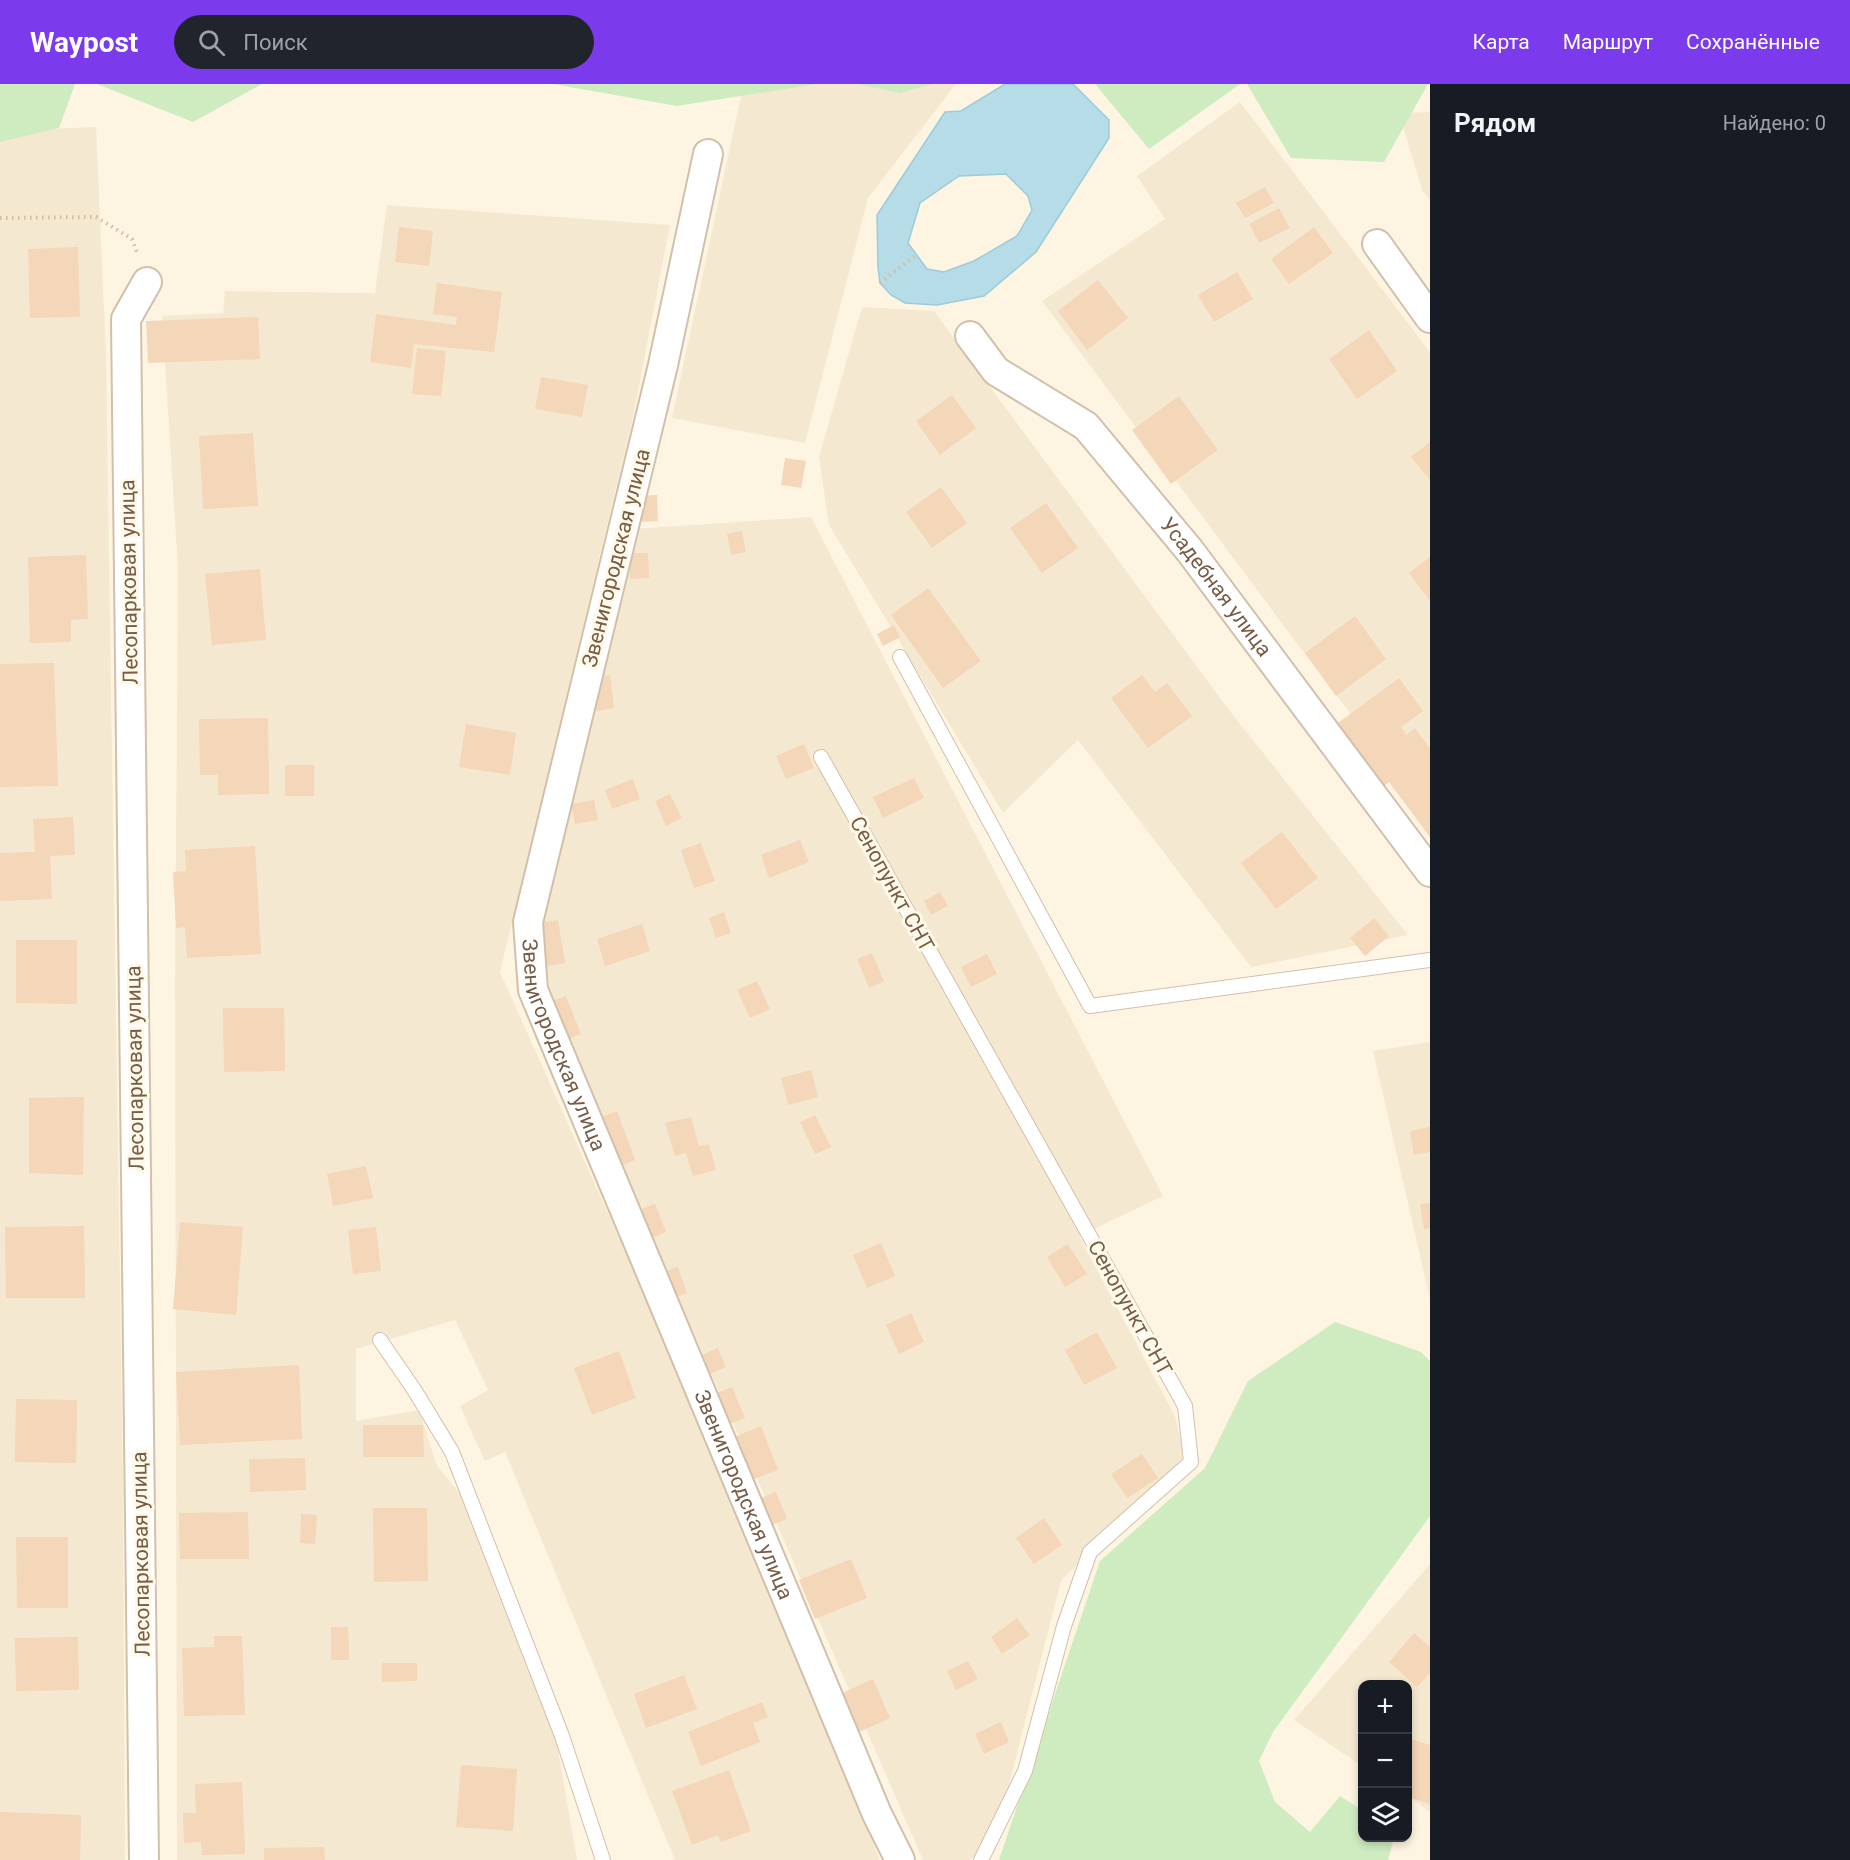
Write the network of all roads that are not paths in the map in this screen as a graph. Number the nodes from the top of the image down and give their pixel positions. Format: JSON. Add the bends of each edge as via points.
{"nodes":[{"id":1,"x":708,"y":154,"type":"dead end"},
{"id":2,"x":1377,"y":244,"type":"dead end"},
{"id":3,"x":147,"y":282,"type":"road end"},
{"id":4,"x":1430,"y":318,"type":"edge"},
{"id":5,"x":970,"y":336,"type":"dead end"},
{"id":6,"x":900,"y":657,"type":"dead end"},
{"id":7,"x":821,"y":757,"type":"dead end"},
{"id":8,"x":1430,"y":872,"type":"edge"},
{"id":9,"x":1430,"y":960,"type":"edge"},
{"id":10,"x":380,"y":1340,"type":"dead end"},
{"id":11,"x":144,"y":1860,"type":"edge"},
{"id":12,"x":603,"y":1860,"type":"edge"},
{"id":13,"x":900,"y":1860,"type":"edge"},
{"id":14,"x":981,"y":1860,"type":"edge"}],
"edges":[{"from":1,"to":13,"type":"street","name":"Звенигородская улица","via":[[663,365],[528,922],[533,990],[872,1803]]},
{"from":2,"to":4,"type":"street"},
{"from":3,"to":11,"type":"street","name":"Лесопарковая улица","via":[[126,319]]},
{"from":5,"to":8,"type":"street","name":"Усадебная улица","via":[[996,371],[1086,426],[1190,551]]},
{"from":6,"to":9,"type":"lane","via":[[1090,1006]]},
{"from":7,"to":14,"type":"lane","name":"Сенопункт СНТ","via":[[1185,1406],[1191,1462],[1090,1552],[1064,1626],[1025,1771]]},
{"from":10,"to":12,"type":"lane","via":[[452,1452],[562,1736]]}]}
